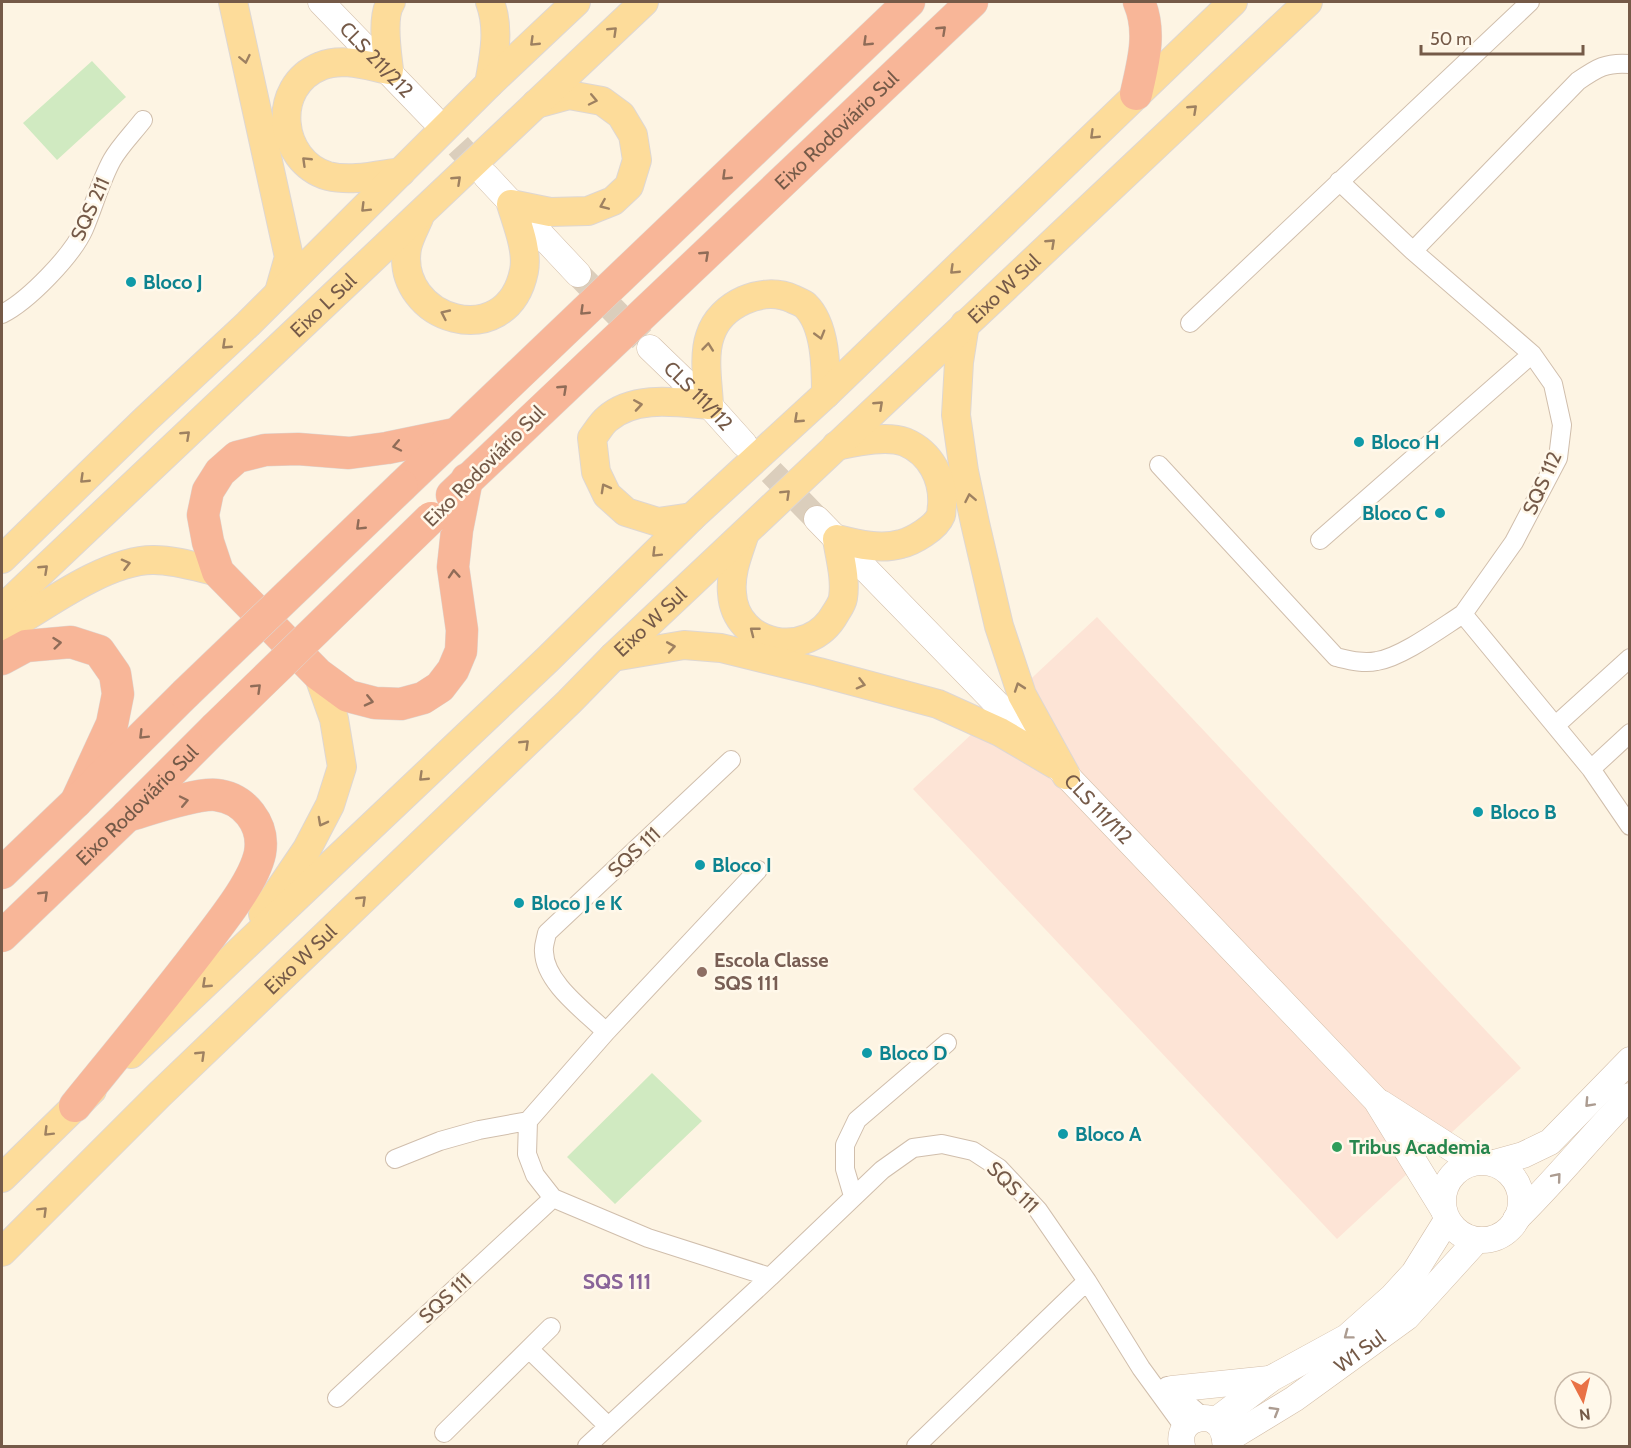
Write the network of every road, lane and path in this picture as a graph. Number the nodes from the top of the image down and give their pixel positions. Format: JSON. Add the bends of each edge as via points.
{"nodes":[{"id":1,"x":233,"y":2,"type":"edge"},
{"id":2,"x":321,"y":2,"type":"edge"},
{"id":3,"x":391,"y":2,"type":"edge"},
{"id":4,"x":490,"y":2,"type":"edge"},
{"id":5,"x":576,"y":2,"type":"edge"},
{"id":6,"x":644,"y":2,"type":"edge"},
{"id":7,"x":909,"y":2,"type":"edge"},
{"id":8,"x":972,"y":2,"type":"edge"},
{"id":9,"x":1139,"y":2,"type":"edge"},
{"id":10,"x":1233,"y":2,"type":"edge"},
{"id":11,"x":1308,"y":2,"type":"edge"},
{"id":12,"x":1530,"y":2,"type":"edge"},
{"id":13,"x":1629,"y":64,"type":"edge"},
{"id":14,"x":389,"y":70,"type":"junction"},
{"id":15,"x":489,"y":84,"type":"junction"},
{"id":16,"x":1136,"y":94,"type":"junction"},
{"id":17,"x":536,"y":104,"type":"junction"},
{"id":18,"x":432,"y":117,"type":"tunnel mouth"},
{"id":19,"x":143,"y":120,"type":"dead end"},
{"id":20,"x":401,"y":172,"type":"junction"},
{"id":21,"x":486,"y":176,"type":"tunnel mouth"},
{"id":22,"x":1339,"y":181,"type":"junction"},
{"id":23,"x":511,"y":204,"type":"junction"},
{"id":24,"x":421,"y":214,"type":"junction"},
{"id":25,"x":1413,"y":252,"type":"junction"},
{"id":26,"x":578,"y":274,"type":"tunnel mouth"},
{"id":27,"x":278,"y":295,"type":"junction"},
{"id":28,"x":2,"y":314,"type":"edge"},
{"id":29,"x":965,"y":324,"type":"junction"},
{"id":30,"x":1190,"y":324,"type":"dead end"},
{"id":31,"x":650,"y":348,"type":"tunnel mouth"},
{"id":32,"x":1532,"y":354,"type":"junction"},
{"id":33,"x":826,"y":394,"type":"junction"},
{"id":34,"x":709,"y":405,"type":"junction"},
{"id":35,"x":455,"y":434,"type":"junction"},
{"id":36,"x":744,"y":444,"type":"tunnel mouth"},
{"id":37,"x":837,"y":446,"type":"junction"},
{"id":38,"x":1159,"y":465,"type":"dead end"},
{"id":39,"x":467,"y":479,"type":"junction"},
{"id":40,"x":692,"y":517,"type":"junction"},
{"id":41,"x":827,"y":529,"type":"junction"},
{"id":42,"x":744,"y":535,"type":"junction"},
{"id":43,"x":1320,"y":540,"type":"dead end"},
{"id":44,"x":2,"y":559,"type":"edge"},
{"id":45,"x":218,"y":572,"type":"junction"},
{"id":46,"x":2,"y":609,"type":"edge"},
{"id":47,"x":1463,"y":614,"type":"junction"},
{"id":48,"x":2,"y":632,"type":"edge"},
{"id":49,"x":614,"y":657,"type":"junction"},
{"id":50,"x":2,"y":658,"type":"edge"},
{"id":51,"x":1629,"y":658,"type":"edge"},
{"id":52,"x":318,"y":674,"type":"junction"},
{"id":53,"x":1556,"y":725,"type":"junction"},
{"id":54,"x":1629,"y":733,"type":"edge"},
{"id":55,"x":731,"y":760,"type":"dead end"},
{"id":56,"x":1591,"y":769,"type":"junction"},
{"id":57,"x":1061,"y":770,"type":"junction"},
{"id":58,"x":76,"y":802,"type":"junction"},
{"id":59,"x":127,"y":816,"type":"junction"},
{"id":60,"x":1629,"y":826,"type":"edge"},
{"id":61,"x":758,"y":870,"type":"dead end"},
{"id":62,"x":2,"y":873,"type":"edge"},
{"id":63,"x":2,"y":936,"type":"edge"},
{"id":64,"x":229,"y":963,"type":"junction"},
{"id":65,"x":606,"y":1032,"type":"junction"},
{"id":66,"x":947,"y":1043,"type":"dead end"},
{"id":67,"x":1629,"y":1060,"type":"edge"},
{"id":68,"x":1629,"y":1096,"type":"edge"},
{"id":69,"x":1376,"y":1100,"type":"junction"},
{"id":70,"x":75,"y":1106,"type":"junction"},
{"id":71,"x":528,"y":1121,"type":"junction"},
{"id":72,"x":395,"y":1159,"type":"dead end"},
{"id":73,"x":1483,"y":1162,"type":"junction"},
{"id":74,"x":2,"y":1178,"type":"edge"},
{"id":75,"x":853,"y":1196,"type":"junction"},
{"id":76,"x":553,"y":1198,"type":"junction"},
{"id":77,"x":1445,"y":1215,"type":"junction"},
{"id":78,"x":1516,"y":1219,"type":"junction"},
{"id":79,"x":1477,"y":1240,"type":"junction"},
{"id":80,"x":2,"y":1252,"type":"edge"},
{"id":81,"x":770,"y":1277,"type":"junction"},
{"id":82,"x":1087,"y":1281,"type":"junction"},
{"id":83,"x":551,"y":1327,"type":"dead end"},
{"id":84,"x":530,"y":1350,"type":"junction"},
{"id":85,"x":1141,"y":1368,"type":"junction"},
{"id":86,"x":1272,"y":1378,"type":"junction"},
{"id":87,"x":1172,"y":1389,"type":"junction"},
{"id":88,"x":337,"y":1398,"type":"dead end"},
{"id":89,"x":608,"y":1426,"type":"junction"},
{"id":90,"x":444,"y":1433,"type":"dead end"},
{"id":91,"x":1198,"y":1436,"type":"edge"},
{"id":92,"x":587,"y":1446,"type":"edge"},
{"id":93,"x":916,"y":1446,"type":"edge"}],
"edges":[{"from":1,"to":27,"type":"main road","one_way":true,"via":[[289,257]]},
{"from":2,"to":14,"type":"street","name":"CLS 211/212"},
{"from":3,"to":14,"type":"main road","via":[[385,36]]},
{"from":4,"to":15,"type":"main road","via":[[496,42]]},
{"from":5,"to":15,"type":"main road","name":"Eixo L Sul","one_way":true},
{"from":17,"to":6,"type":"main road","name":"Eixo L Sul","one_way":true},
{"from":7,"to":35,"type":"highway","name":"Eixo Rodoviário Sul","one_way":true},
{"from":39,"to":8,"type":"highway","name":"Eixo Rodoviário Sul","one_way":true},
{"from":9,"to":16,"type":"highway","via":[[1147,45]]},
{"from":10,"to":16,"type":"main road"},
{"from":29,"to":11,"type":"main road","name":"Eixo W Sul","one_way":true},
{"from":12,"to":22,"type":"street"},
{"from":13,"to":25,"type":"street","via":[[1598,67],[1578,81]]},
{"from":14,"to":18,"type":"street","name":"CLS 211/212"},
{"from":20,"to":14,"type":"main road","one_way":true,"via":[[351,179],[327,175],[307,165],[292,144],[286,121],[288,99],[302,79],[321,66],[348,62]]},
{"from":15,"to":20,"type":"main road","name":"Eixo L Sul"},
{"from":16,"to":33,"type":"main road","one_way":true},
{"from":17,"to":23,"type":"main road","one_way":true,"via":[[569,95],[602,101],[621,115],[633,135],[637,160],[629,186],[613,201],[588,211],[550,212]]},
{"from":24,"to":17,"type":"main road","name":"Eixo L Sul","one_way":true},
{"from":19,"to":28,"type":"street","name":"SQS 211","via":[[113,157],[70,253]]},
{"from":20,"to":27,"type":"main road","name":"Eixo L Sul","one_way":true},
{"from":21,"to":23,"type":"street"},
{"from":22,"to":25,"type":"street","name":"SQS 112"},
{"from":22,"to":30,"type":"street"},
{"from":23,"to":24,"type":"main road","one_way":true,"via":[[524,252],[524,270],[516,293],[501,312],[482,320],[454,318],[430,307],[415,291],[407,248]]},
{"from":23,"to":26,"type":"street"},
{"from":46,"to":24,"type":"main road","name":"Eixo L Sul","one_way":true},
{"from":25,"to":32,"type":"street","name":"SQS 112"},
{"from":27,"to":44,"type":"main road","name":"Eixo L Sul","one_way":true},
{"from":37,"to":29,"type":"main road","name":"Eixo W Sul","one_way":true},
{"from":57,"to":29,"type":"main road","one_way":true,"via":[[1022,695],[999,626],[975,523],[956,415]]},
{"from":31,"to":34,"type":"street","name":"CLS 111/112"},
{"from":32,"to":43,"type":"street"},
{"from":32,"to":47,"type":"street","name":"SQS 112","via":[[1553,384],[1562,425],[1558,458],[1514,542]]},
{"from":34,"to":33,"type":"main road","one_way":true,"via":[[709,337],[718,318],[756,296],[783,294],[805,305],[817,325],[826,356]]},
{"from":33,"to":40,"type":"main road","one_way":true},
{"from":34,"to":36,"type":"street","name":"CLS 111/112"},
{"from":40,"to":34,"type":"main road","one_way":true,"via":[[658,522],[626,512],[607,495],[596,472],[592,438],[607,419],[630,405]]},
{"from":35,"to":45,"type":"highway","one_way":true,"via":[[349,453],[298,448],[237,457],[220,472],[208,491],[203,515]]},
{"from":35,"to":58,"type":"highway","name":"Eixo Rodoviário Sul","one_way":true,"bridge":true},
{"from":37,"to":41,"type":"main road","via":[[875,439],[904,442],[926,456],[943,491],[941,515],[923,535],[900,545],[868,546]]},
{"from":42,"to":37,"type":"main road","name":"Eixo W Sul","one_way":true},
{"from":38,"to":47,"type":"street","name":"SQS 112","via":[[1336,657],[1356,662],[1396,655]]},
{"from":52,"to":39,"type":"highway","one_way":true,"via":[[348,696],[401,704],[423,698],[440,687],[453,670],[461,651],[462,630],[453,567]]},
{"from":59,"to":39,"type":"highway","name":"Eixo Rodoviário Sul","one_way":true,"bridge":true},
{"from":40,"to":64,"type":"main road","one_way":true},
{"from":41,"to":42,"type":"main road","one_way":true,"via":[[843,570],[843,600],[830,623],[808,640],[779,644],[757,635],[739,618],[732,594],[734,566]]},
{"from":41,"to":57,"type":"street","name":"CLS 111/112"},
{"from":42,"to":49,"type":"main road","name":"Eixo W Sul"},
{"from":48,"to":45,"type":"main road","one_way":true,"via":[[102,572],[127,563],[154,560]]},
{"from":45,"to":52,"type":"highway"},
{"from":47,"to":53,"type":"street"},
{"from":49,"to":57,"type":"main road","one_way":true,"via":[[684,645],[721,648],[798,667],[938,705],[1000,732]]},
{"from":80,"to":49,"type":"main road","name":"Eixo W Sul","one_way":true,"via":[[159,1095]]},
{"from":50,"to":58,"type":"highway","one_way":true,"via":[[26,646],[71,642],[99,651],[115,674],[118,694],[112,724]]},
{"from":51,"to":53,"type":"street"},
{"from":52,"to":64,"type":"main road","one_way":true,"via":[[334,719],[342,767],[330,805],[307,849]]},
{"from":53,"to":56,"type":"street"},
{"from":54,"to":56,"type":"street"},
{"from":55,"to":65,"type":"street","name":"SQS 111","via":[[547,933],[544,952],[556,984]]},
{"from":56,"to":60,"type":"street"},
{"from":57,"to":69,"type":"street","name":"CLS 111/112"},
{"from":58,"to":62,"type":"highway","name":"Eixo Rodoviário Sul"},
{"from":63,"to":59,"type":"highway","name":"Eixo Rodoviário Sul","one_way":true},
{"from":59,"to":70,"type":"highway","one_way":true,"via":[[215,795],[241,803],[258,823],[260,852],[246,887],[216,929]]},
{"from":61,"to":65,"type":"street"},
{"from":64,"to":70,"type":"main road","one_way":true},
{"from":65,"to":71,"type":"street"},
{"from":66,"to":75,"type":"street","via":[[857,1120],[845,1145],[845,1169]]},
{"from":67,"to":73,"type":"street","one_way":true,"via":[[1550,1142],[1523,1155]]},
{"from":78,"to":68,"type":"street","one_way":true},
{"from":69,"to":73,"type":"street","name":"CLS 111/112"},
{"from":69,"to":77,"type":"street","name":"CLS 111/112"},
{"from":70,"to":74,"type":"main road","one_way":true},
{"from":71,"to":72,"type":"street","via":[[479,1130]]},
{"from":71,"to":76,"type":"street","via":[[527,1154]]},
{"from":73,"to":77,"type":"street","via":[[1455,1171],[1444,1188]]},
{"from":73,"to":78,"type":"street","via":[[1506,1169],[1515,1179],[1521,1192]]},
{"from":75,"to":81,"type":"street","name":"SQS 111"},
{"from":75,"to":82,"type":"street","name":"SQS 111","via":[[913,1148],[942,1144],[973,1151],[999,1168],[1038,1210]]},
{"from":76,"to":81,"type":"street","via":[[648,1238]]},
{"from":76,"to":88,"type":"street","name":"SQS 111"},
{"from":77,"to":79,"type":"street","via":[[1455,1230]]},
{"from":77,"to":86,"type":"street","name":"W1 Sul","one_way":true,"via":[[1414,1273],[1392,1297],[1347,1337]]},
{"from":78,"to":79,"type":"street","via":[[1493,1238]]},
{"from":91,"to":79,"type":"street","name":"W1 Sul","one_way":true,"via":[[1294,1399],[1407,1317]]},
{"from":81,"to":89,"type":"street","name":"SQS 111"},
{"from":82,"to":85,"type":"street","name":"SQS 111"},
{"from":82,"to":93,"type":"street"},
{"from":83,"to":84,"type":"street"},
{"from":84,"to":89,"type":"street"},
{"from":84,"to":90,"type":"street"},
{"from":85,"to":87,"type":"street","name":"SQS 111"},
{"from":85,"to":91,"type":"street","name":"SQS 111"},
{"from":86,"to":87,"type":"street"},
{"from":86,"to":91,"type":"street","name":"W1 Sul"},
{"from":87,"to":91,"type":"street","name":"SQS 111"},
{"from":89,"to":92,"type":"street","name":"SQS 111"}]}
